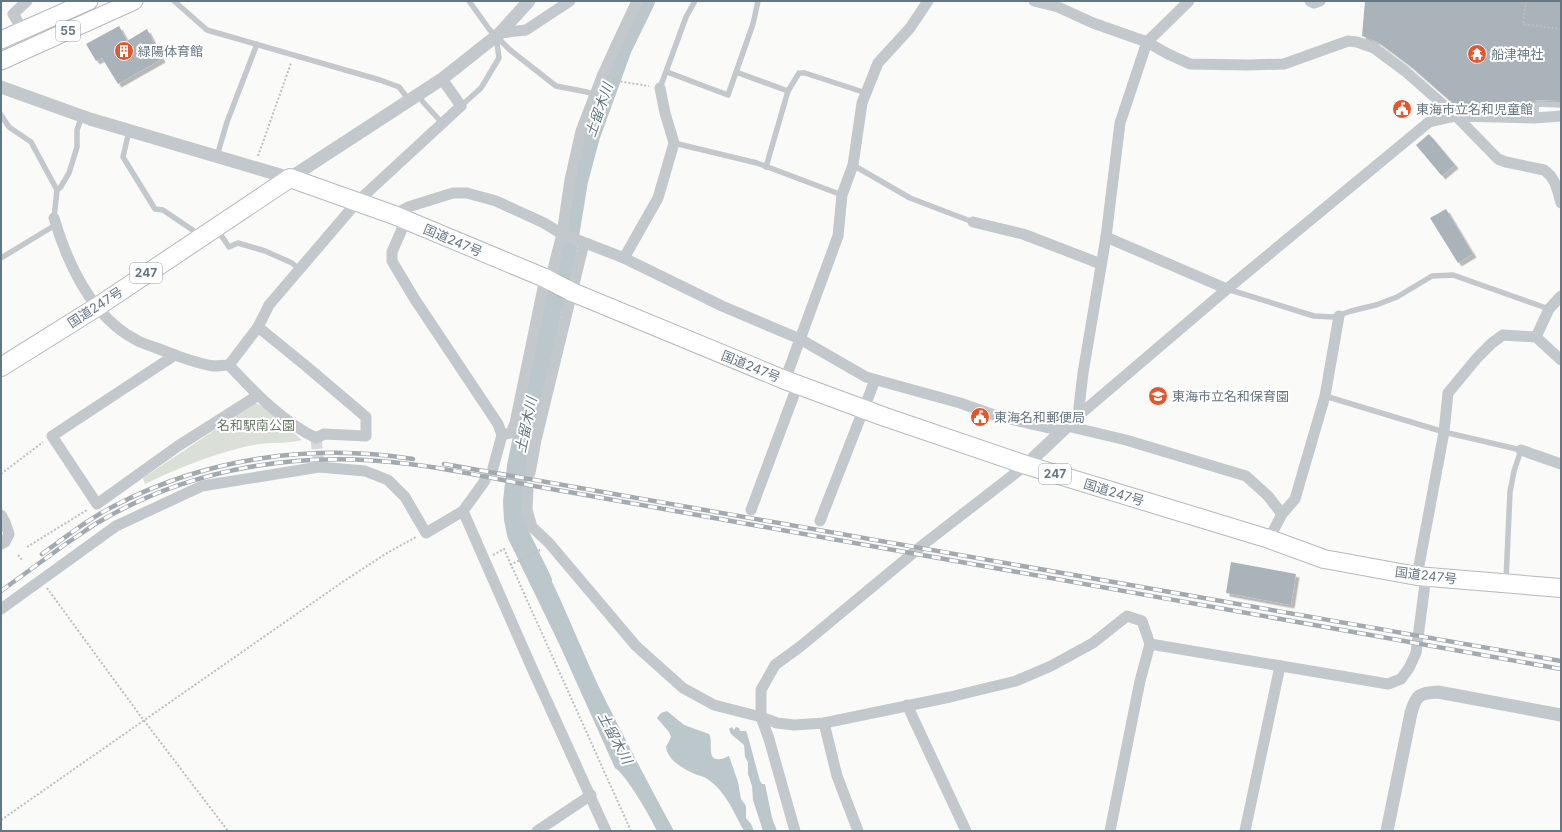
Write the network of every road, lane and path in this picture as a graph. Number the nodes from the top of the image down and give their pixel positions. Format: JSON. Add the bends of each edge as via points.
{"nodes":[{"id":1,"x":27,"y":1,"type":"edge"},
{"id":2,"x":89,"y":1,"type":"edge"},
{"id":3,"x":134,"y":1,"type":"edge"},
{"id":4,"x":174,"y":1,"type":"edge"},
{"id":5,"x":468,"y":1,"type":"edge"},
{"id":6,"x":528,"y":1,"type":"edge"},
{"id":7,"x":570,"y":1,"type":"edge"},
{"id":8,"x":637,"y":1,"type":"edge"},
{"id":9,"x":695,"y":1,"type":"edge"},
{"id":10,"x":758,"y":1,"type":"edge"},
{"id":11,"x":928,"y":1,"type":"edge"},
{"id":12,"x":1039,"y":1,"type":"edge"},
{"id":13,"x":1189,"y":1,"type":"edge"},
{"id":14,"x":1310,"y":1,"type":"edge"},
{"id":15,"x":1320,"y":1,"type":"edge"},
{"id":16,"x":1526,"y":1,"type":"edge"},
{"id":17,"x":1059,"y":4,"type":"edge"},
{"id":18,"x":1561,"y":29,"type":"edge"},
{"id":19,"x":23,"y":30,"type":"junction"},
{"id":20,"x":498,"y":34,"type":"junction"},
{"id":21,"x":1,"y":40,"type":"edge"},
{"id":22,"x":1147,"y":42,"type":"junction"},
{"id":23,"x":257,"y":44,"type":"junction"},
{"id":24,"x":294,"y":55,"type":"junction"},
{"id":25,"x":1,"y":61,"type":"edge"},
{"id":26,"x":666,"y":72,"type":"junction"},
{"id":27,"x":736,"y":72,"type":"junction"},
{"id":28,"x":442,"y":79,"type":"junction"},
{"id":29,"x":617,"y":81,"type":"dead end"},
{"id":30,"x":1,"y":87,"type":"edge"},
{"id":31,"x":660,"y":88,"type":"junction"},
{"id":32,"x":788,"y":91,"type":"junction"},
{"id":33,"x":866,"y":93,"type":"junction"},
{"id":34,"x":595,"y":95,"type":"junction"},
{"id":35,"x":414,"y":97,"type":"junction"},
{"id":36,"x":1561,"y":105,"type":"edge"},
{"id":37,"x":462,"y":106,"type":"junction"},
{"id":38,"x":1,"y":115,"type":"edge"},
{"id":39,"x":82,"y":116,"type":"junction"},
{"id":40,"x":1456,"y":116,"type":"junction"},
{"id":41,"x":1561,"y":116,"type":"edge"},
{"id":42,"x":1535,"y":118,"type":"junction"},
{"id":43,"x":443,"y":124,"type":"junction"},
{"id":44,"x":130,"y":131,"type":"junction"},
{"id":45,"x":674,"y":143,"type":"junction"},
{"id":46,"x":217,"y":156,"type":"junction"},
{"id":47,"x":853,"y":165,"type":"junction"},
{"id":48,"x":254,"y":167,"type":"junction"},
{"id":49,"x":766,"y":167,"type":"junction"},
{"id":50,"x":290,"y":178,"type":"junction"},
{"id":51,"x":57,"y":190,"type":"junction"},
{"id":52,"x":842,"y":195,"type":"junction"},
{"id":53,"x":1560,"y":199,"type":"edge"},
{"id":54,"x":357,"y":202,"type":"junction"},
{"id":55,"x":400,"y":218,"type":"junction"},
{"id":56,"x":55,"y":222,"type":"junction"},
{"id":57,"x":973,"y":222,"type":"joint"},
{"id":58,"x":216,"y":228,"type":"junction"},
{"id":59,"x":562,"y":234,"type":"junction"},
{"id":60,"x":1106,"y":237,"type":"junction"},
{"id":61,"x":199,"y":238,"type":"junction"},
{"id":62,"x":582,"y":242,"type":"junction"},
{"id":63,"x":1,"y":258,"type":"edge"},
{"id":64,"x":624,"y":258,"type":"junction"},
{"id":65,"x":1101,"y":264,"type":"junction"},
{"id":66,"x":299,"y":269,"type":"junction"},
{"id":67,"x":548,"y":279,"type":"junction"},
{"id":68,"x":1227,"y":289,"type":"junction"},
{"id":69,"x":570,"y":290,"type":"junction"},
{"id":70,"x":1561,"y":296,"type":"edge"},
{"id":71,"x":97,"y":306,"type":"junction"},
{"id":72,"x":1549,"y":309,"type":"junction"},
{"id":73,"x":1338,"y":316,"type":"junction"},
{"id":74,"x":258,"y":327,"type":"junction"},
{"id":75,"x":1536,"y":337,"type":"junction"},
{"id":76,"x":800,"y":339,"type":"junction"},
{"id":77,"x":175,"y":355,"type":"junction"},
{"id":78,"x":1561,"y":360,"type":"edge"},
{"id":79,"x":229,"y":365,"type":"junction"},
{"id":80,"x":1,"y":367,"type":"edge"},
{"id":81,"x":875,"y":380,"type":"junction"},
{"id":82,"x":791,"y":382,"type":"junction"},
{"id":83,"x":257,"y":396,"type":"junction"},
{"id":84,"x":1325,"y":396,"type":"junction"},
{"id":85,"x":864,"y":409,"type":"junction"},
{"id":86,"x":1078,"y":416,"type":"junction"},
{"id":87,"x":1064,"y":429,"type":"junction"},
{"id":88,"x":1444,"y":432,"type":"junction"},
{"id":89,"x":502,"y":435,"type":"junction"},
{"id":90,"x":52,"y":436,"type":"junction"},
{"id":91,"x":1521,"y":450,"type":"junction"},
{"id":92,"x":1561,"y":464,"type":"edge"},
{"id":93,"x":1026,"y":465,"type":"junction"},
{"id":94,"x":493,"y":468,"type":"tunnel mouth"},
{"id":95,"x":530,"y":473,"type":"dead end"},
{"id":96,"x":1,"y":474,"type":"edge"},
{"id":97,"x":484,"y":482,"type":"tunnel mouth"},
{"id":98,"x":528,"y":490,"type":"dead end"},
{"id":99,"x":96,"y":504,"type":"junction"},
{"id":100,"x":751,"y":510,"type":"dead end"},
{"id":101,"x":463,"y":511,"type":"junction"},
{"id":102,"x":1282,"y":514,"type":"junction"},
{"id":103,"x":1,"y":515,"type":"edge"},
{"id":104,"x":820,"y":521,"type":"dead end"},
{"id":105,"x":426,"y":533,"type":"junction"},
{"id":106,"x":1269,"y":539,"type":"junction"},
{"id":107,"x":549,"y":543,"type":"junction"},
{"id":108,"x":1,"y":544,"type":"edge"},
{"id":109,"x":27,"y":547,"type":"dead end"},
{"id":110,"x":504,"y":549,"type":"dead end"},
{"id":111,"x":18,"y":555,"type":"dead end"},
{"id":112,"x":22,"y":561,"type":"dead end"},
{"id":113,"x":510,"y":564,"type":"junction"},
{"id":114,"x":1422,"y":576,"type":"junction"},
{"id":115,"x":41,"y":579,"type":"junction"},
{"id":116,"x":1506,"y":584,"type":"junction"},
{"id":117,"x":1561,"y":588,"type":"edge"},
{"id":118,"x":1,"y":609,"type":"edge"},
{"id":119,"x":1150,"y":644,"type":"junction"},
{"id":120,"x":1280,"y":666,"type":"junction"},
{"id":121,"x":907,"y":705,"type":"junction"},
{"id":122,"x":1561,"y":715,"type":"edge"},
{"id":123,"x":761,"y":717,"type":"junction"},
{"id":124,"x":145,"y":720,"type":"junction"},
{"id":125,"x":824,"y":723,"type":"junction"},
{"id":126,"x":591,"y":795,"type":"junction"},
{"id":127,"x":1,"y":820,"type":"edge"},
{"id":128,"x":228,"y":831,"type":"edge"},
{"id":129,"x":537,"y":831,"type":"edge"},
{"id":130,"x":606,"y":831,"type":"edge"},
{"id":131,"x":630,"y":831,"type":"edge"},
{"id":132,"x":795,"y":831,"type":"edge"},
{"id":133,"x":858,"y":831,"type":"edge"},
{"id":134,"x":966,"y":831,"type":"edge"},
{"id":135,"x":1110,"y":831,"type":"edge"},
{"id":136,"x":1245,"y":831,"type":"edge"},
{"id":137,"x":1387,"y":831,"type":"edge"}],
"edges":[{"from":1,"to":19,"type":"street","via":[[13,14]]},
{"from":2,"to":19,"type":"main road","number":"55"},
{"from":3,"to":25,"type":"main road","number":"55"},
{"from":4,"to":23,"type":"lane","via":[[207,30]]},
{"from":5,"to":20,"type":"lane"},
{"from":6,"to":20,"type":"street"},
{"from":7,"to":20,"type":"street","via":[[526,30]]},
{"from":8,"to":34,"type":"street","via":[[615,45]]},
{"from":9,"to":26,"type":"lane"},
{"from":10,"to":27,"type":"lane","via":[[753,24]]},
{"from":11,"to":33,"type":"street","via":[[910,28],[878,63]]},
{"from":12,"to":17,"type":"street"},
{"from":13,"to":22,"type":"street"},
{"from":14,"to":15,"type":"street"},
{"from":16,"to":18,"type":"path","via":[[1523,24]]},
{"from":17,"to":22,"type":"street","via":[[1093,23]]},
{"from":19,"to":21,"type":"main road","number":"55"},
{"from":20,"to":28,"type":"street"},
{"from":20,"to":34,"type":"lane","via":[[510,50],[556,86]]},
{"from":20,"to":37,"type":"lane","via":[[500,58],[480,88]]},
{"from":22,"to":40,"type":"street","via":[[1190,64],[1248,65],[1284,64],[1348,41],[1357,42],[1374,48],[1405,71]]},
{"from":22,"to":60,"type":"street","via":[[1120,123]]},
{"from":23,"to":24,"type":"lane"},
{"from":23,"to":46,"type":"lane","via":[[227,122]]},
{"from":24,"to":35,"type":"lane","via":[[399,87]]},
{"from":24,"to":48,"type":"path"},
{"from":26,"to":27,"type":"lane","via":[[728,95]]},
{"from":26,"to":31,"type":"lane"},
{"from":27,"to":32,"type":"lane"},
{"from":28,"to":35,"type":"street"},
{"from":28,"to":37,"type":"street"},
{"from":29,"to":31,"type":"path"},
{"from":30,"to":39,"type":"street"},
{"from":31,"to":45,"type":"street"},
{"from":32,"to":33,"type":"lane","via":[[799,73],[805,73]]},
{"from":32,"to":49,"type":"lane"},
{"from":33,"to":47,"type":"street","via":[[862,103]]},
{"from":34,"to":59,"type":"street","via":[[581,132],[570,180]]},
{"from":35,"to":43,"type":"lane","via":[[423,102]]},
{"from":35,"to":50,"type":"street"},
{"from":36,"to":42,"type":"lane","via":[[1537,104]]},
{"from":37,"to":43,"type":"street"},
{"from":38,"to":51,"type":"lane","via":[[9,127],[31,142]]},
{"from":39,"to":44,"type":"street"},
{"from":39,"to":51,"type":"lane","via":[[77,130],[77,147],[69,173]]},
{"from":40,"to":42,"type":"street"},
{"from":40,"to":53,"type":"street","via":[[1498,159],[1549,173],[1553,177]]},
{"from":40,"to":68,"type":"street","via":[[1429,122]]},
{"from":41,"to":42,"type":"street"},
{"from":43,"to":54,"type":"street"},
{"from":44,"to":46,"type":"street"},
{"from":44,"to":61,"type":"lane","via":[[123,157],[144,193],[155,210],[163,210]]},
{"from":45,"to":49,"type":"lane"},
{"from":45,"to":64,"type":"street","via":[[658,198]]},
{"from":46,"to":48,"type":"street"},
{"from":47,"to":52,"type":"street"},
{"from":47,"to":57,"type":"lane","via":[[910,198]]},
{"from":48,"to":50,"type":"street"},
{"from":49,"to":52,"type":"lane"},
{"from":50,"to":54,"type":"highway","name":"国道247号","number":"247"},
{"from":50,"to":58,"type":"highway","name":"国道247号","number":"247"},
{"from":51,"to":56,"type":"lane"},
{"from":52,"to":76,"type":"street","via":[[838,236]]},
{"from":54,"to":55,"type":"highway","name":"国道247号","number":"247"},
{"from":54,"to":66,"type":"street"},
{"from":55,"to":59,"type":"street","via":[[408,207],[453,193],[467,193],[496,201]]},
{"from":55,"to":67,"type":"highway","name":"国道247号","number":"247"},
{"from":55,"to":89,"type":"street","via":[[392,261],[498,424]]},
{"from":56,"to":63,"type":"lane","via":[[52,227]]},
{"from":56,"to":71,"type":"street","via":[[79,282]]},
{"from":57,"to":65,"type":"street","via":[[1023,234]]},
{"from":58,"to":61,"type":"highway","name":"国道247号","number":"247"},
{"from":58,"to":66,"type":"lane","via":[[229,247],[238,243],[265,251],[292,263]]},
{"from":59,"to":62,"type":"street"},
{"from":59,"to":67,"type":"street"},
{"from":60,"to":65,"type":"street"},
{"from":60,"to":68,"type":"street"},
{"from":61,"to":71,"type":"highway","name":"国道247号","number":"247"},
{"from":62,"to":64,"type":"street"},
{"from":62,"to":69,"type":"street"},
{"from":64,"to":76,"type":"street","via":[[722,306]]},
{"from":65,"to":86,"type":"street"},
{"from":66,"to":74,"type":"street","via":[[269,305]]},
{"from":67,"to":69,"type":"highway","name":"国道247号","number":"247"},
{"from":67,"to":89,"type":"street","via":[[515,423],[511,433]]},
{"from":68,"to":73,"type":"lane","via":[[1314,316]]},
{"from":68,"to":86,"type":"street"},
{"from":69,"to":82,"type":"highway","name":"国道247号","number":"247"},
{"from":69,"to":95,"type":"street"},
{"from":70,"to":72,"type":"street"},
{"from":71,"to":77,"type":"street","via":[[112,323],[138,341]]},
{"from":71,"to":80,"type":"highway","name":"国道247号","number":"247"},
{"from":72,"to":73,"type":"lane","via":[[1453,274],[1432,276],[1397,297]]},
{"from":72,"to":75,"type":"street"},
{"from":73,"to":84,"type":"street"},
{"from":74,"to":79,"type":"street"},
{"from":74,"to":83,"type":"street","via":[[366,417],[366,436],[324,434],[316,438]]},
{"from":75,"to":78,"type":"street"},
{"from":75,"to":88,"type":"street","via":[[1503,335],[1492,342],[1448,393]]},
{"from":76,"to":81,"type":"street"},
{"from":76,"to":82,"type":"street"},
{"from":77,"to":79,"type":"street","via":[[214,366]]},
{"from":77,"to":90,"type":"street"},
{"from":79,"to":83,"type":"street"},
{"from":81,"to":85,"type":"street"},
{"from":81,"to":87,"type":"street","via":[[997,416]]},
{"from":82,"to":85,"type":"highway","name":"国道247号","number":"247"},
{"from":82,"to":100,"type":"street"},
{"from":83,"to":99,"type":"street","via":[[178,446]]},
{"from":84,"to":88,"type":"lane"},
{"from":84,"to":102,"type":"street","via":[[1295,499]]},
{"from":85,"to":93,"type":"highway","name":"国道247号","number":"247"},
{"from":85,"to":104,"type":"street"},
{"from":86,"to":87,"type":"street"},
{"from":87,"to":93,"type":"street"},
{"from":87,"to":102,"type":"street","via":[[1126,440],[1246,476],[1268,496]]},
{"from":88,"to":91,"type":"lane"},
{"from":88,"to":114,"type":"street"},
{"from":89,"to":94,"type":"street"},
{"from":90,"to":96,"type":"path"},
{"from":90,"to":99,"type":"street"},
{"from":91,"to":92,"type":"street"},
{"from":91,"to":116,"type":"lane","via":[[1510,492]]},
{"from":93,"to":106,"type":"highway","name":"国道247号","number":"247"},
{"from":93,"to":123,"type":"street","via":[[775,665],[762,690]]},
{"from":97,"to":101,"type":"street"},
{"from":98,"to":107,"type":"street","via":[[527,510],[532,528]]},
{"from":99,"to":109,"type":"path"},
{"from":101,"to":105,"type":"street"},
{"from":101,"to":126,"type":"street"},
{"from":102,"to":106,"type":"street"},
{"from":103,"to":108,"type":"street","via":[[9,534]]},
{"from":105,"to":115,"type":"street","via":[[405,497],[388,480],[364,471],[319,467],[202,486],[116,526]]},
{"from":105,"to":124,"type":"path","via":[[387,553],[344,580]]},
{"from":106,"to":114,"type":"highway","name":"国道247号","number":"247","via":[[1324,559]]},
{"from":107,"to":113,"type":"path"},
{"from":107,"to":123,"type":"street","via":[[636,646],[683,688],[714,705]]},
{"from":110,"to":113,"type":"path"},
{"from":111,"to":112,"type":"path"},
{"from":113,"to":131,"type":"path"},
{"from":114,"to":116,"type":"highway","name":"国道247号","number":"247"},
{"from":114,"to":120,"type":"street","via":[[1416,653],[1401,679],[1388,684]]},
{"from":115,"to":118,"type":"street"},
{"from":115,"to":124,"type":"path"},
{"from":116,"to":117,"type":"highway","name":"国道247号","number":"247"},
{"from":119,"to":120,"type":"street"},
{"from":119,"to":121,"type":"street","via":[[1142,620],[1127,616],[1093,643],[1051,666],[1016,681]]},
{"from":119,"to":135,"type":"street","via":[[1140,681]]},
{"from":120,"to":136,"type":"street"},
{"from":121,"to":125,"type":"street"},
{"from":121,"to":134,"type":"street"},
{"from":122,"to":137,"type":"street","via":[[1438,692],[1424,692],[1414,701]]},
{"from":123,"to":125,"type":"street","via":[[777,723],[794,725]]},
{"from":123,"to":132,"type":"street"},
{"from":124,"to":127,"type":"path"},
{"from":124,"to":128,"type":"path"},
{"from":125,"to":133,"type":"street","via":[[837,776]]},
{"from":126,"to":129,"type":"street"},
{"from":126,"to":130,"type":"street"}]}
